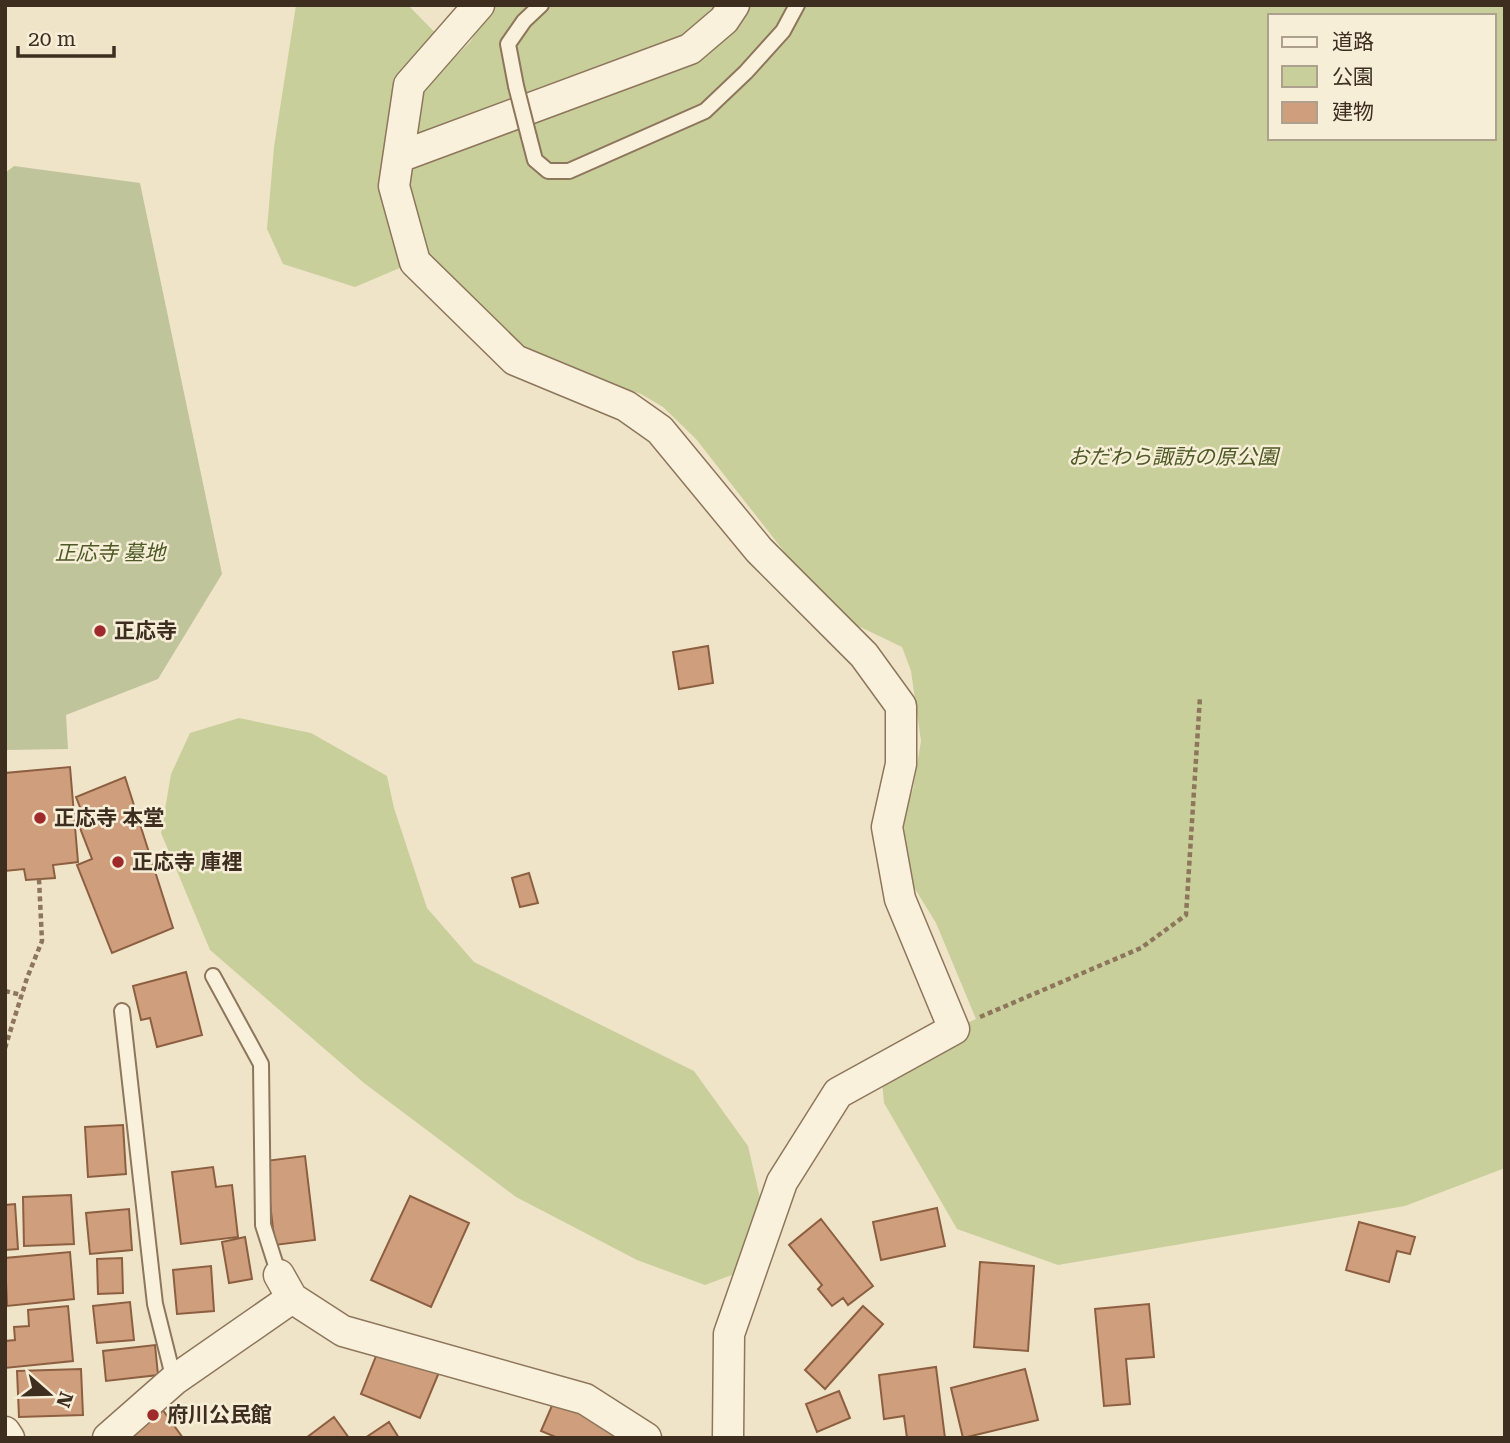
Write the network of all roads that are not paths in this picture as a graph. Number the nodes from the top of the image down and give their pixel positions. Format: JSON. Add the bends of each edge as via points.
{"nodes":[{"id":1,"x":479,"y":5,"type":"edge"},
{"id":2,"x":541,"y":5,"type":"edge"},
{"id":3,"x":734,"y":5,"type":"edge"},
{"id":4,"x":797,"y":5,"type":"edge"},
{"id":5,"x":399,"y":157,"type":"junction"},
{"id":6,"x":213,"y":976,"type":"dead end"},
{"id":7,"x":122,"y":1011,"type":"dead end"},
{"id":8,"x":286,"y":1287,"type":"junction"},
{"id":9,"x":174,"y":1380,"type":"junction"},
{"id":10,"x":5,"y":1432,"type":"edge"},
{"id":11,"x":9,"y":1438,"type":"edge"},
{"id":12,"x":108,"y":1438,"type":"edge"},
{"id":13,"x":646,"y":1438,"type":"edge"},
{"id":14,"x":728,"y":1438,"type":"edge"}],
"edges":[{"from":1,"to":5,"type":"street","via":[[410,85]]},
{"from":2,"to":4,"type":"lane","bridge":true,"via":[[508,44],[535,160],[548,171],[569,170],[705,111],[783,31]]},
{"from":3,"to":5,"type":"street","via":[[724,20],[690,49]]},
{"from":5,"to":14,"type":"street","via":[[394,186],[415,262],[515,360],[626,406],[660,430],[759,550],[864,654],[901,706],[901,764],[887,827],[901,899],[954,1029],[838,1093],[782,1182],[729,1334]]},
{"from":6,"to":8,"type":"lane","via":[[261,1064],[263,1225]]},
{"from":7,"to":9,"type":"lane","via":[[155,1304]]},
{"from":8,"to":9,"type":"street"},
{"from":8,"to":13,"type":"street","via":[[343,1331],[585,1399]]},
{"from":9,"to":12,"type":"street"},
{"from":10,"to":11,"type":"street"}]}
